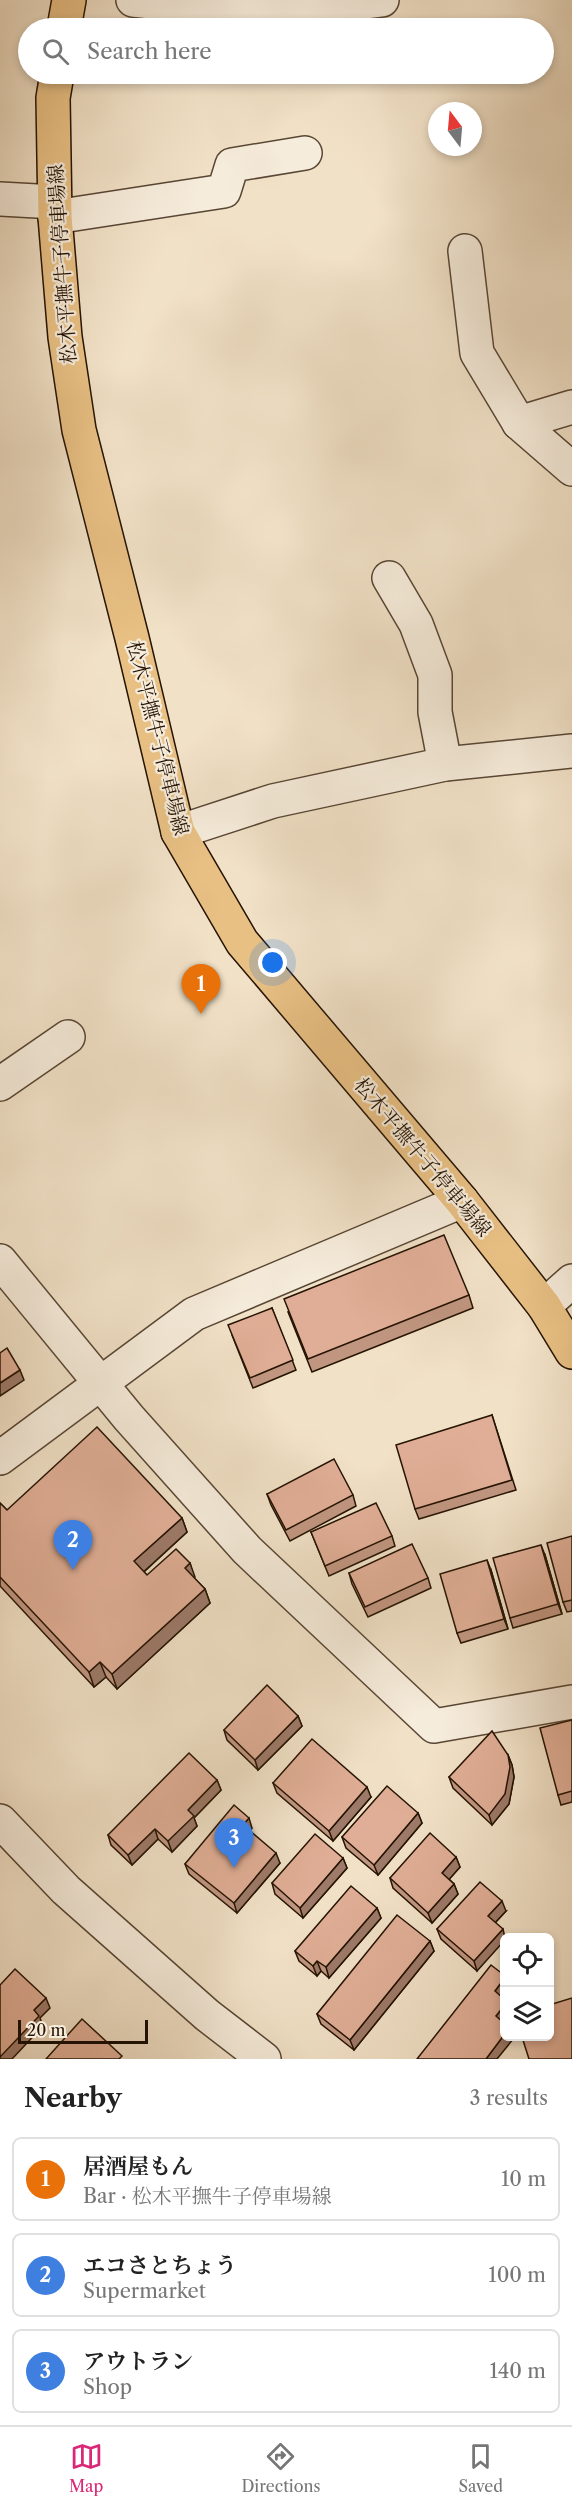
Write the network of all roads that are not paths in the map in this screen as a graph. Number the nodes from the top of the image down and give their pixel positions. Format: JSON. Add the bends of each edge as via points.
{"nodes":[{"id":1,"x":69,"y":0,"type":"edge"},
{"id":2,"x":133,"y":0,"type":"edge"},
{"id":3,"x":382,"y":0,"type":"edge"},
{"id":4,"x":66,"y":18,"type":"edge"},
{"id":5,"x":55,"y":84,"type":"edge"},
{"id":6,"x":305,"y":153,"type":"dead end"},
{"id":7,"x":0,"y":199,"type":"edge"},
{"id":8,"x":55,"y":209,"type":"junction"},
{"id":9,"x":465,"y":251,"type":"dead end"},
{"id":10,"x":572,"y":406,"type":"edge"},
{"id":11,"x":519,"y":423,"type":"junction"},
{"id":12,"x":572,"y":469,"type":"edge"},
{"id":13,"x":389,"y":578,"type":"dead end"},
{"id":14,"x":572,"y":751,"type":"edge"},
{"id":15,"x":445,"y":764,"type":"junction"},
{"id":16,"x":178,"y":832,"type":"junction"},
{"id":17,"x":68,"y":1037,"type":"dead end"},
{"id":18,"x":0,"y":1084,"type":"edge"},
{"id":19,"x":462,"y":1201,"type":"junction"},
{"id":20,"x":0,"y":1261,"type":"edge"},
{"id":21,"x":572,"y":1281,"type":"edge"},
{"id":22,"x":544,"y":1306,"type":"junction"},
{"id":23,"x":572,"y":1352,"type":"edge"},
{"id":24,"x":101,"y":1384,"type":"junction"},
{"id":25,"x":0,"y":1458,"type":"edge"},
{"id":26,"x":572,"y":1702,"type":"edge"},
{"id":27,"x":0,"y":1821,"type":"edge"},
{"id":28,"x":264,"y":2059,"type":"edge"}],
"edges":[{"from":1,"to":4,"type":"main road"},
{"from":2,"to":3,"type":"street","via":[[199,7],[303,10]]},
{"from":5,"to":8,"type":"main road","name":"松木平撫牛子停車場線"},
{"from":6,"to":8,"type":"street","via":[[232,165],[224,191]]},
{"from":7,"to":8,"type":"street"},
{"from":8,"to":16,"type":"main road","name":"松木平撫牛子停車場線","via":[[65,337],[78,430]]},
{"from":9,"to":11,"type":"street","via":[[477,352]]},
{"from":10,"to":11,"type":"street"},
{"from":11,"to":12,"type":"street"},
{"from":13,"to":15,"type":"street","via":[[416,624],[435,675],[435,712]]},
{"from":14,"to":15,"type":"street"},
{"from":15,"to":16,"type":"street","via":[[273,801]]},
{"from":16,"to":19,"type":"main road","name":"松木平撫牛子停車場線","via":[[242,942]]},
{"from":17,"to":18,"type":"street"},
{"from":19,"to":22,"type":"main road","name":"松木平撫牛子停車場線"},
{"from":19,"to":24,"type":"street","via":[[194,1314]]},
{"from":20,"to":24,"type":"street"},
{"from":21,"to":22,"type":"street"},
{"from":22,"to":23,"type":"main road","name":"松木平撫牛子停車場線"},
{"from":24,"to":25,"type":"street"},
{"from":24,"to":26,"type":"street","via":[[247,1550],[434,1726]]},
{"from":27,"to":28,"type":"street","via":[[66,1890],[207,2015]]}]}
